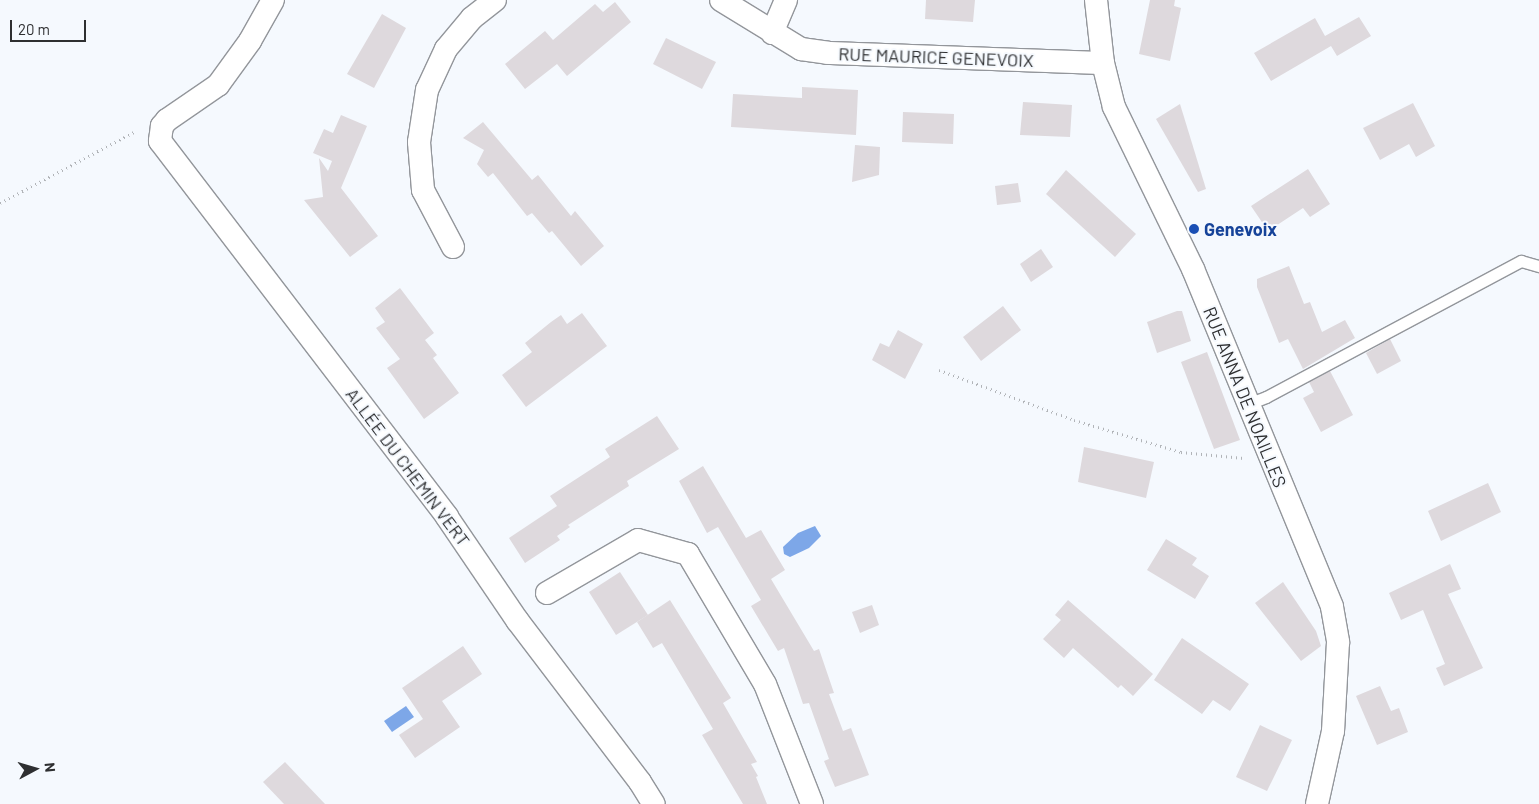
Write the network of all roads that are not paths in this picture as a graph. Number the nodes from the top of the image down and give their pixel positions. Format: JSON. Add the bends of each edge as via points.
{"nodes":[{"id":1,"x":273,"y":0,"type":"edge"},
{"id":2,"x":495,"y":0,"type":"edge"},
{"id":3,"x":722,"y":0,"type":"edge"},
{"id":4,"x":786,"y":0,"type":"edge"},
{"id":5,"x":1096,"y":0,"type":"edge"},
{"id":6,"x":772,"y":33,"type":"junction"},
{"id":7,"x":1103,"y":63,"type":"junction"},
{"id":8,"x":453,"y":246,"type":"dead end"},
{"id":9,"x":1539,"y":266,"type":"edge"},
{"id":10,"x":1248,"y":404,"type":"junction"},
{"id":11,"x":547,"y":593,"type":"dead end"},
{"id":12,"x":654,"y":804,"type":"edge"},
{"id":13,"x":812,"y":804,"type":"edge"},
{"id":14,"x":1317,"y":804,"type":"edge"}],
"edges":[{"from":1,"to":12,"type":"street","name":"ALLÉE DU CHEMIN VERT","via":[[218,86],[167,120],[160,132],[160,141],[447,517],[517,620]]},
{"from":2,"to":8,"type":"street","via":[[472,18],[446,49],[426,90],[418,142],[423,190]]},
{"from":3,"to":6,"type":"street","name":"RUE MAURICE GENEVOIX"},
{"from":4,"to":6,"type":"street"},
{"from":5,"to":7,"type":"street","name":"RUE ANNA DE NOAILLES"},
{"from":6,"to":7,"type":"street","name":"RUE MAURICE GENEVOIX","via":[[801,50],[828,53]]},
{"from":7,"to":10,"type":"street","name":"RUE ANNA DE NOAILLES","via":[[1114,107],[1193,270]]},
{"from":9,"to":10,"type":"lane","via":[[1521,261]]},
{"from":10,"to":14,"type":"street","name":"RUE ANNA DE NOAILLES","via":[[1332,607],[1338,642],[1333,731]]},
{"from":11,"to":13,"type":"street","via":[[638,540],[688,554],[765,684]]}]}
